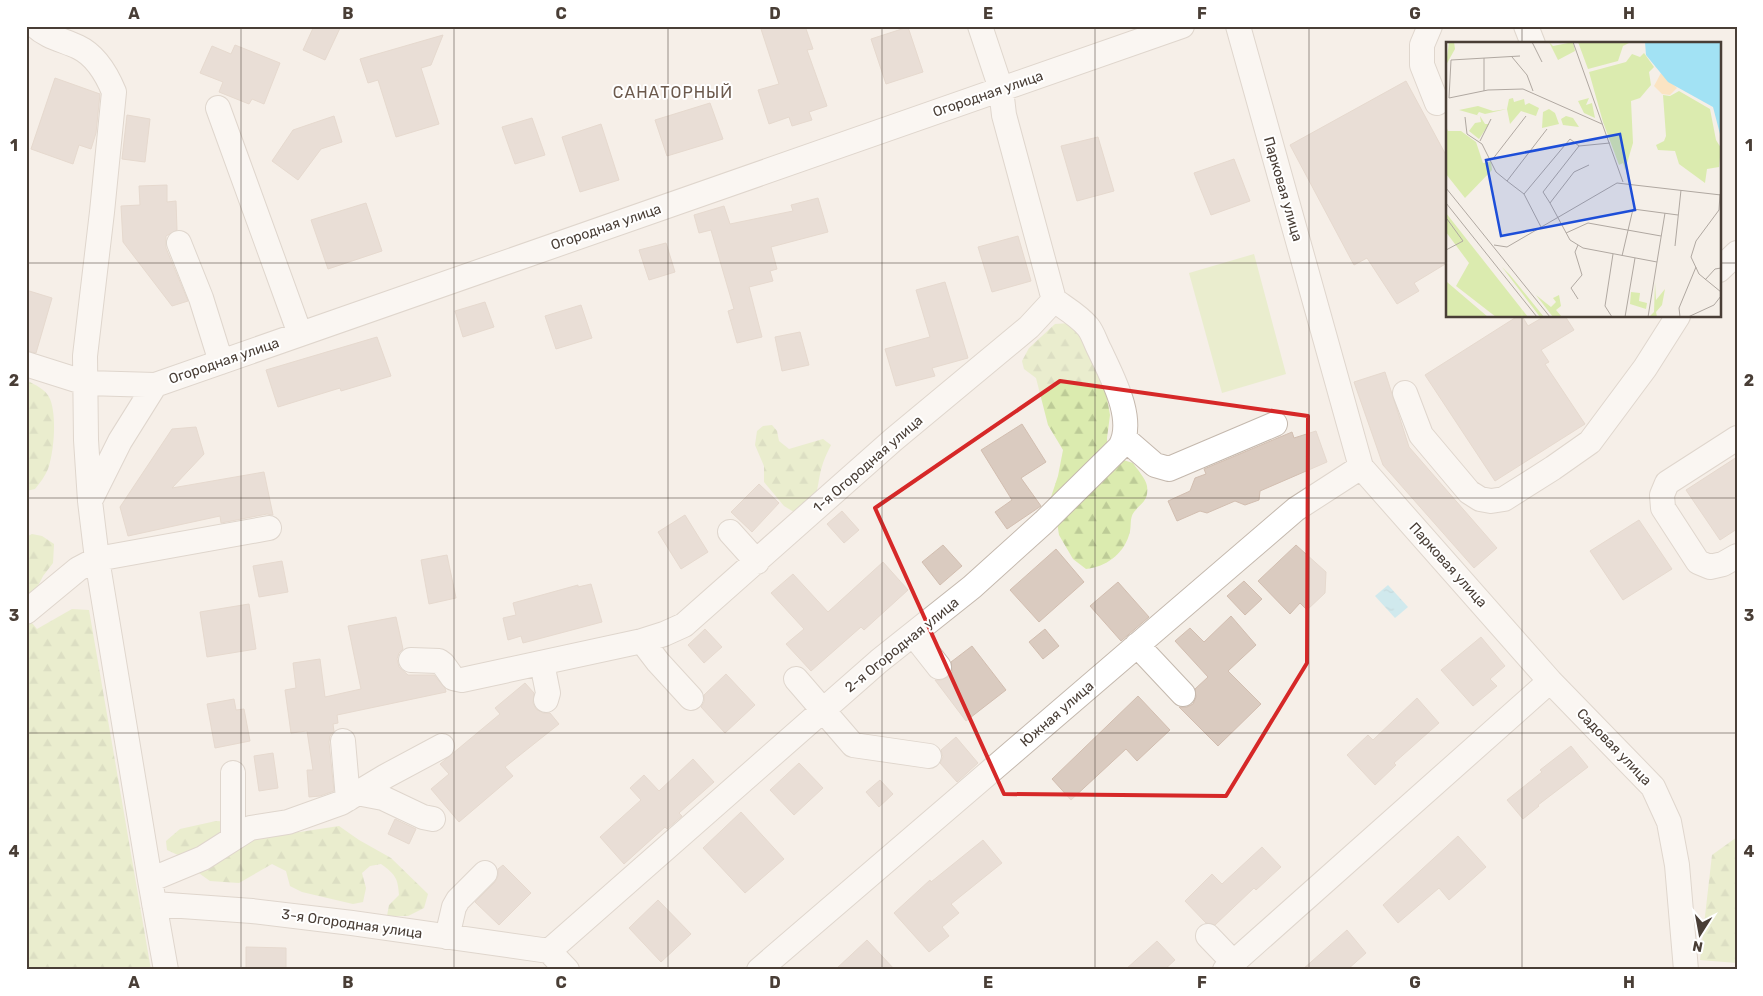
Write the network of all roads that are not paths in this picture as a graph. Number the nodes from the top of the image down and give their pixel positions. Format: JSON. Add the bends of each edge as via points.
{"nodes":[{"id":1,"x":35,"y":26,"type":"edge"},
{"id":2,"x":980,"y":26,"type":"edge"},
{"id":3,"x":1182,"y":26,"type":"edge"},
{"id":4,"x":1238,"y":26,"type":"edge"},
{"id":5,"x":1430,"y":26,"type":"edge"},
{"id":6,"x":1526,"y":26,"type":"edge"},
{"id":7,"x":1532,"y":42,"type":"edge"},
{"id":8,"x":1001,"y":89,"type":"junction"},
{"id":9,"x":1438,"y":103,"type":"dead end"},
{"id":10,"x":218,"y":108,"type":"dead end"},
{"id":11,"x":179,"y":243,"type":"dead end"},
{"id":12,"x":1737,"y":253,"type":"edge"},
{"id":13,"x":1720,"y":269,"type":"edge"},
{"id":14,"x":1054,"y":300,"type":"junction"},
{"id":15,"x":1677,"y":318,"type":"edge"},
{"id":16,"x":300,"y":334,"type":"junction"},
{"id":17,"x":220,"y":362,"type":"junction"},
{"id":18,"x":26,"y":364,"type":"edge"},
{"id":19,"x":86,"y":384,"type":"junction"},
{"id":20,"x":156,"y":385,"type":"junction"},
{"id":21,"x":1405,"y":393,"type":"dead end"},
{"id":22,"x":1275,"y":424,"type":"dead end"},
{"id":23,"x":1125,"y":438,"type":"junction"},
{"id":24,"x":1737,"y":438,"type":"edge"},
{"id":25,"x":1361,"y":467,"type":"junction"},
{"id":26,"x":90,"y":501,"type":"junction"},
{"id":27,"x":269,"y":528,"type":"dead end"},
{"id":28,"x":730,"y":532,"type":"dead end"},
{"id":29,"x":1737,"y":556,"type":"edge"},
{"id":30,"x":97,"y":559,"type":"junction"},
{"id":31,"x":757,"y":562,"type":"junction"},
{"id":32,"x":26,"y":612,"type":"edge"},
{"id":33,"x":913,"y":634,"type":"junction"},
{"id":34,"x":642,"y":641,"type":"junction"},
{"id":35,"x":1138,"y":646,"type":"junction"},
{"id":36,"x":411,"y":660,"type":"dead end"},
{"id":37,"x":542,"y":663,"type":"junction"},
{"id":38,"x":939,"y":667,"type":"dead end"},
{"id":39,"x":796,"y":679,"type":"dead end"},
{"id":40,"x":1550,"y":681,"type":"junction"},
{"id":41,"x":1183,"y":694,"type":"dead end"},
{"id":42,"x":691,"y":698,"type":"dead end"},
{"id":43,"x":546,"y":700,"type":"dead end"},
{"id":44,"x":823,"y":710,"type":"junction"},
{"id":45,"x":343,"y":741,"type":"dead end"},
{"id":46,"x":442,"y":746,"type":"dead end"},
{"id":47,"x":929,"y":756,"type":"dead end"},
{"id":48,"x":233,"y":773,"type":"dead end"},
{"id":49,"x":353,"y":796,"type":"junction"},
{"id":50,"x":434,"y":819,"type":"dead end"},
{"id":51,"x":233,"y":838,"type":"junction"},
{"id":52,"x":485,"y":872,"type":"dead end"},
{"id":53,"x":150,"y":880,"type":"junction"},
{"id":54,"x":154,"y":904,"type":"junction"},
{"id":55,"x":1208,"y":936,"type":"dead end"},
{"id":56,"x":447,"y":937,"type":"junction"},
{"id":57,"x":549,"y":951,"type":"junction"},
{"id":58,"x":1229,"y":966,"type":"edge"},
{"id":59,"x":166,"y":970,"type":"edge"},
{"id":60,"x":567,"y":970,"type":"edge"},
{"id":61,"x":759,"y":970,"type":"edge"},
{"id":62,"x":1686,"y":970,"type":"edge"}],
"edges":[{"from":1,"to":19,"type":"street","via":[[86,53],[108,78],[114,92],[85,356]]},
{"from":2,"to":8,"type":"street"},
{"from":3,"to":8,"type":"street","name":"Огородная улица"},
{"from":4,"to":25,"type":"street","name":"Парковая улица"},
{"from":5,"to":9,"type":"street","via":[[1422,45],[1422,65]]},
{"from":6,"to":7,"type":"street"},
{"from":8,"to":14,"type":"street","via":[[1004,116]]},
{"from":8,"to":16,"type":"street","name":"Огородная улица"},
{"from":10,"to":16,"type":"street"},
{"from":11,"to":17,"type":"street","via":[[201,298]]},
{"from":12,"to":13,"type":"street"},
{"from":14,"to":23,"type":"street","via":[[1088,327],[1114,380],[1123,410]]},
{"from":14,"to":31,"type":"street","name":"1-я Огородная улица","via":[[1029,327],[893,440]]},
{"from":15,"to":21,"type":"street","via":[[1645,368],[1590,442],[1504,498],[1480,500],[1469,492],[1421,435]]},
{"from":16,"to":17,"type":"street","name":"Огородная улица"},
{"from":17,"to":20,"type":"street","name":"Огородная улица"},
{"from":18,"to":19,"type":"street","name":"Огородная улица"},
{"from":19,"to":20,"type":"street","name":"Огородная улица"},
{"from":19,"to":26,"type":"street"},
{"from":20,"to":26,"type":"street","via":[[120,440]]},
{"from":22,"to":23,"type":"street","via":[[1168,469],[1155,465]]},
{"from":23,"to":33,"type":"street","name":"2-я Огородная улица","via":[[1107,461],[1044,522],[972,587]]},
{"from":24,"to":29,"type":"street","via":[[1667,484],[1662,495],[1663,508],[1698,562],[1710,567]]},
{"from":25,"to":35,"type":"street","name":"Южная улица","via":[[1296,509]]},
{"from":25,"to":40,"type":"street","name":"Парковая улица"},
{"from":26,"to":30,"type":"street"},
{"from":27,"to":30,"type":"street"},
{"from":28,"to":31,"type":"street"},
{"from":30,"to":32,"type":"street","via":[[78,569]]},
{"from":30,"to":53,"type":"street"},
{"from":31,"to":34,"type":"street","name":"1-я Огородная улица","via":[[684,625]]},
{"from":33,"to":38,"type":"street"},
{"from":33,"to":44,"type":"street","name":"2-я Огородная улица"},
{"from":34,"to":37,"type":"street","name":"1-я Огородная улица"},
{"from":34,"to":42,"type":"street"},
{"from":35,"to":41,"type":"street"},
{"from":35,"to":61,"type":"street","name":"Южная улица"},
{"from":36,"to":37,"type":"street","name":"1-я Огородная улица","via":[[439,662],[453,678],[462,680]]},
{"from":37,"to":43,"type":"street","via":[[548,693]]},
{"from":39,"to":44,"type":"street"},
{"from":40,"to":58,"type":"street"},
{"from":40,"to":62,"type":"street","name":"Садовая улица","via":[[1653,787],[1669,822],[1677,865]]},
{"from":44,"to":47,"type":"street","via":[[852,745]]},
{"from":44,"to":57,"type":"street","name":"2-я Огородная улица","via":[[628,894]]},
{"from":45,"to":49,"type":"street"},
{"from":46,"to":49,"type":"street"},
{"from":48,"to":51,"type":"street"},
{"from":49,"to":50,"type":"street","via":[[382,798]]},
{"from":49,"to":51,"type":"street","via":[[317,813],[250,828]]},
{"from":51,"to":53,"type":"street","via":[[203,858]]},
{"from":52,"to":56,"type":"street","via":[[458,900]]},
{"from":53,"to":54,"type":"street"},
{"from":54,"to":56,"type":"street","name":"3-я Огородная улица","via":[[252,911],[319,929]]},
{"from":54,"to":59,"type":"street"},
{"from":55,"to":58,"type":"street"},
{"from":56,"to":57,"type":"street","name":"3-я Огородная улица"},
{"from":57,"to":60,"type":"street"}]}
